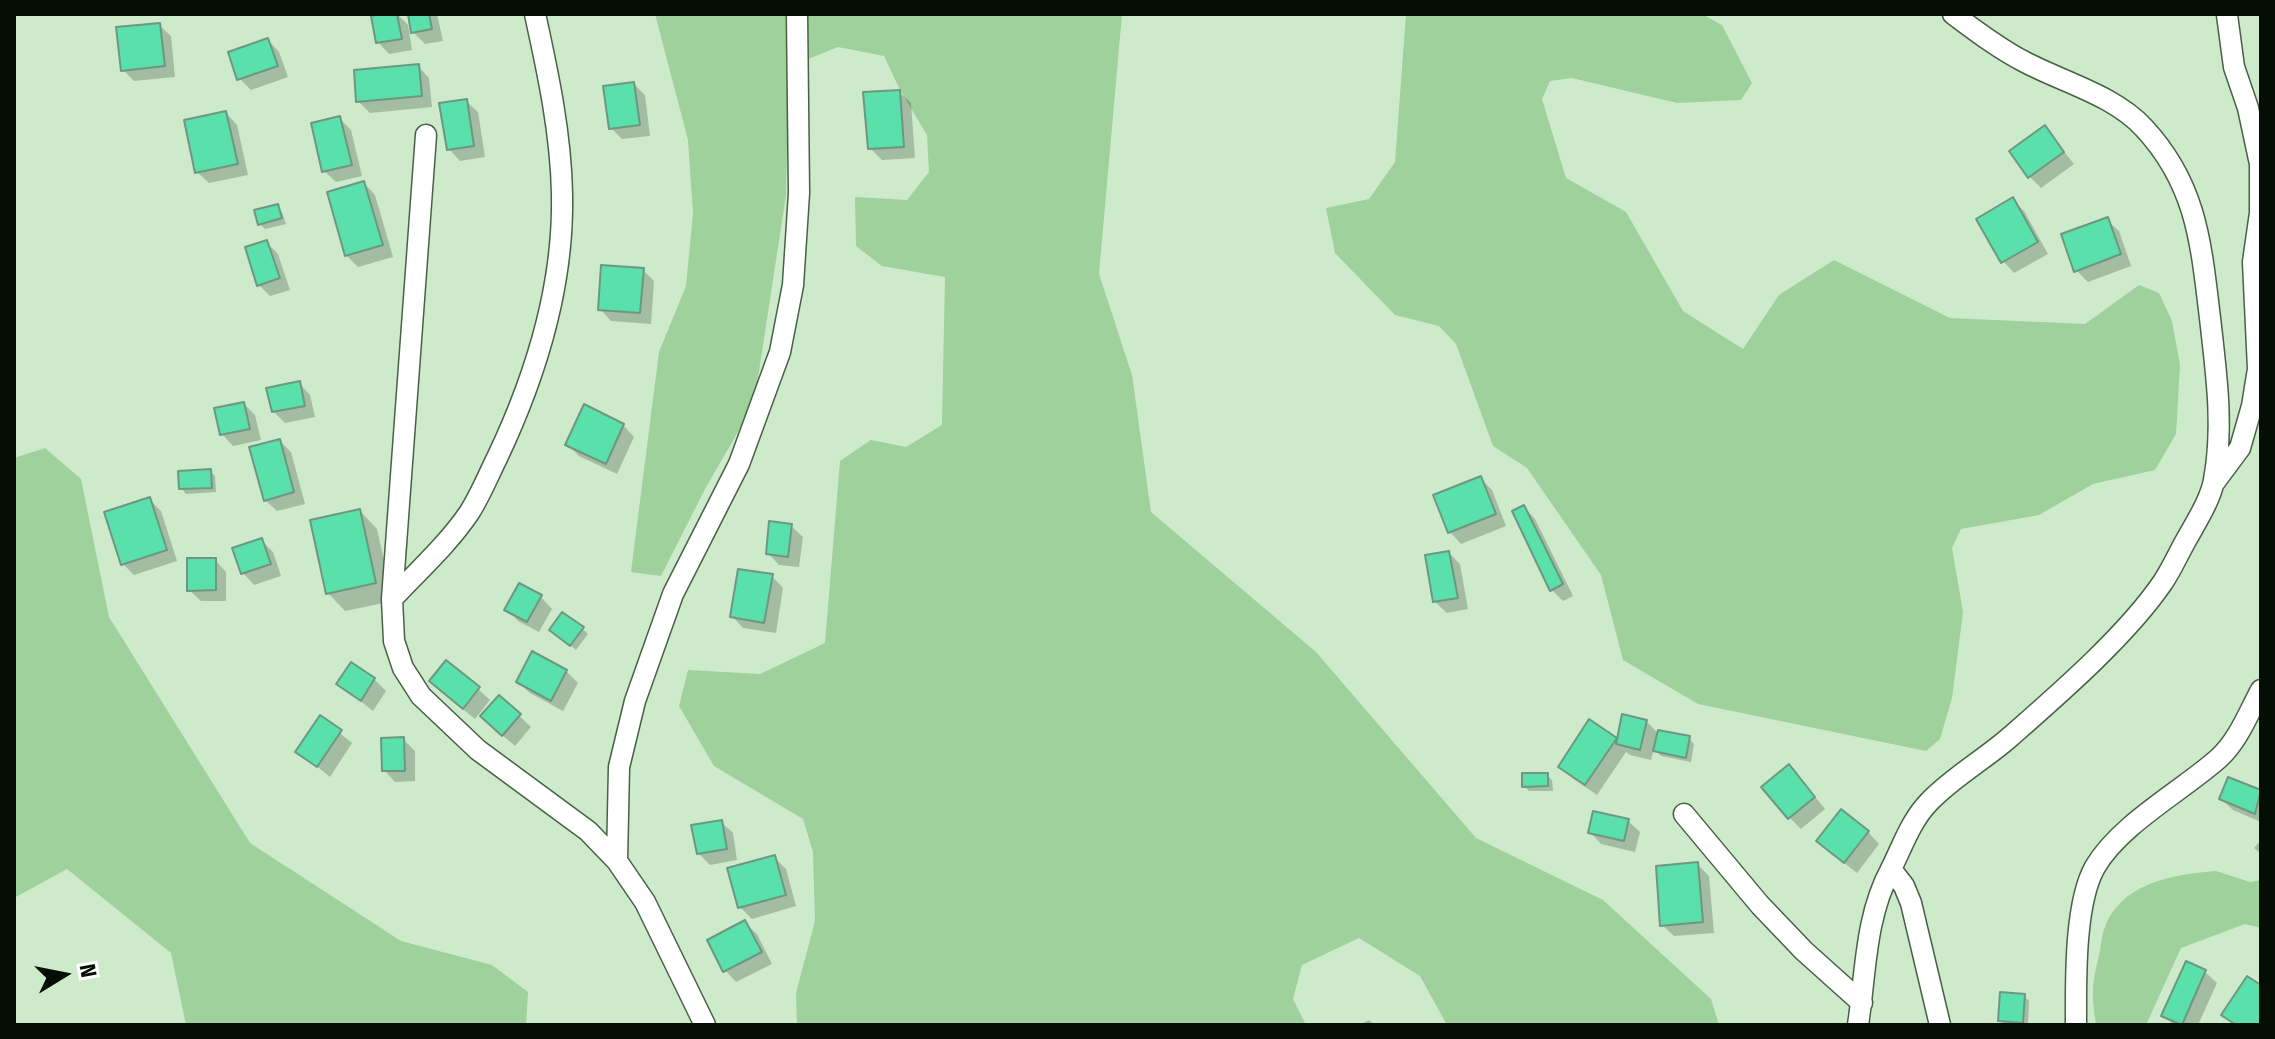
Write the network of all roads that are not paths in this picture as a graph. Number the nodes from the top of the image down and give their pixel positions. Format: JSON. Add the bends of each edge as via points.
{"nodes":[{"id":1,"x":535,"y":14,"type":"edge"},
{"id":2,"x":797,"y":14,"type":"edge"},
{"id":3,"x":1953,"y":14,"type":"edge"},
{"id":4,"x":2227,"y":15,"type":"edge"},
{"id":5,"x":426,"y":135,"type":"dead end"},
{"id":6,"x":2214,"y":483,"type":"junction"},
{"id":7,"x":392,"y":599,"type":"junction"},
{"id":8,"x":2261,"y":690,"type":"edge"},
{"id":9,"x":1684,"y":814,"type":"dead end"},
{"id":10,"x":617,"y":861,"type":"junction"},
{"id":11,"x":1891,"y":869,"type":"junction"},
{"id":12,"x":1862,"y":1003,"type":"junction"},
{"id":13,"x":705,"y":1025,"type":"edge"},
{"id":14,"x":1858,"y":1025,"type":"edge"},
{"id":15,"x":1940,"y":1025,"type":"edge"},
{"id":16,"x":2076,"y":1025,"type":"edge"}],
"edges":[{"from":1,"to":7,"type":"street","via":[[562,194],[543,334],[522,401],[469,513]]},
{"from":2,"to":10,"type":"street","via":[[799,193],[793,285],[780,352],[739,464],[673,594],[635,701],[619,767]]},
{"from":3,"to":6,"type":"street","via":[[2021,60],[2116,106],[2142,125],[2170,159],[2199,229],[2204,265],[2220,420]]},
{"from":4,"to":6,"type":"street","via":[[2234,67],[2260,164],[2253,262],[2258,369],[2240,448]]},
{"from":5,"to":7,"type":"street"},
{"from":6,"to":11,"type":"street","via":[[2162,583],[2051,700],[1930,800]]},
{"from":7,"to":10,"type":"street","via":[[394,641],[421,696],[478,750],[588,831]]},
{"from":8,"to":16,"type":"street","via":[[2221,756],[2139,822],[2095,867],[2084,899]]},
{"from":9,"to":12,"type":"street","via":[[1760,905]]},
{"from":10,"to":13,"type":"street","via":[[645,902]]},
{"from":11,"to":12,"type":"street","via":[[1870,927]]},
{"from":11,"to":15,"type":"street","via":[[1911,903]]},
{"from":12,"to":14,"type":"street"}]}
